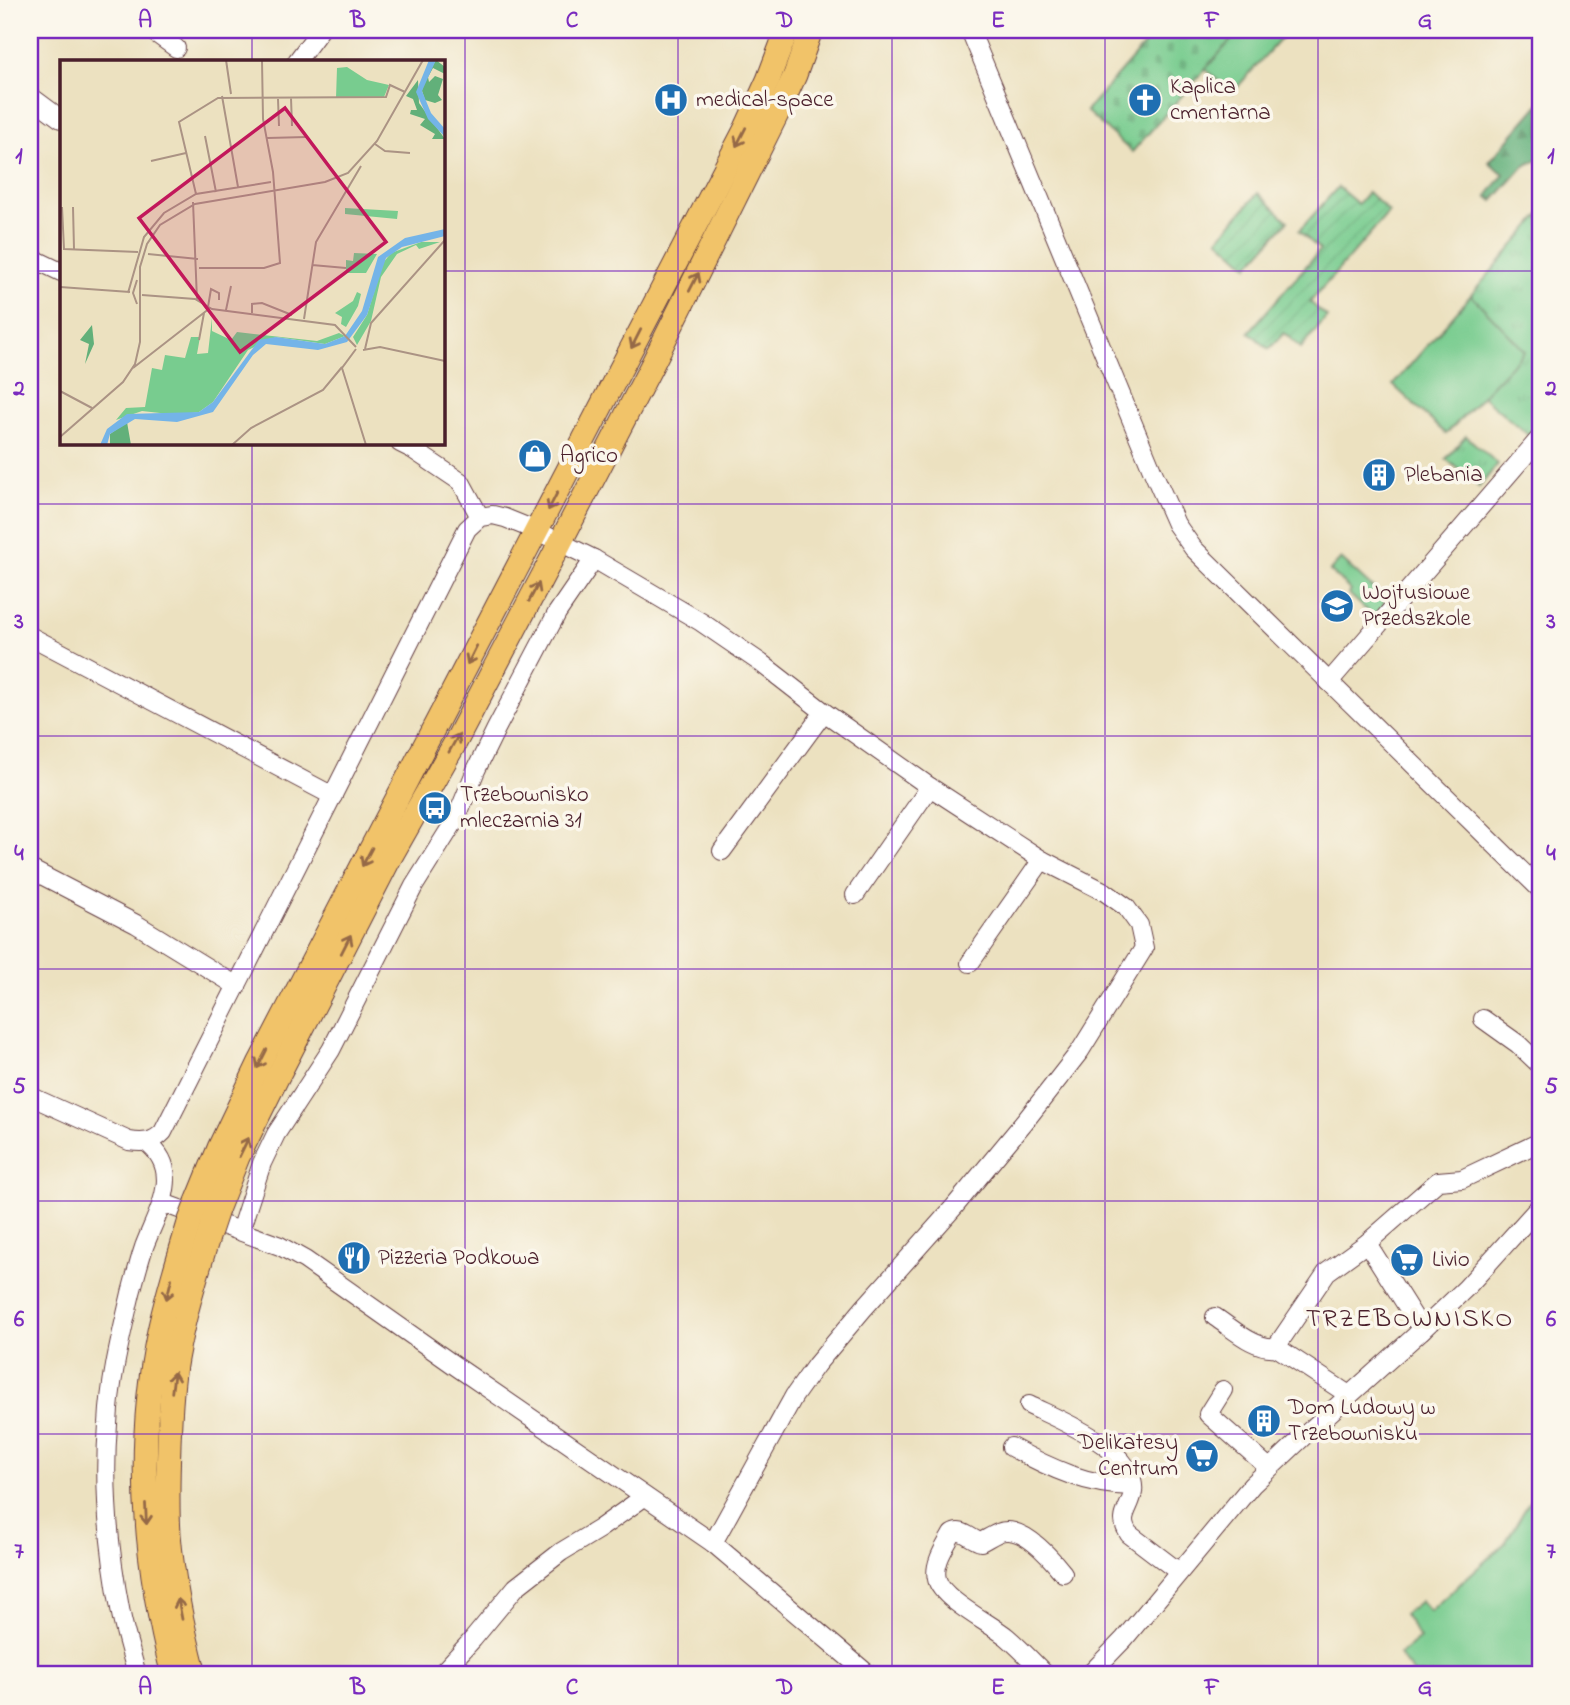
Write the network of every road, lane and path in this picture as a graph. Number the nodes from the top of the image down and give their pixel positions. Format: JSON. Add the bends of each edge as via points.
{"nodes":[{"id":1,"x":151,"y":30,"type":"edge"},
{"id":2,"x":320,"y":30,"type":"edge"},
{"id":3,"x":787,"y":30,"type":"edge"},
{"id":4,"x":811,"y":30,"type":"edge"},
{"id":5,"x":970,"y":30,"type":"edge"},
{"id":6,"x":176,"y":48,"type":"dead end"},
{"id":7,"x":298,"y":60,"type":"edge"},
{"id":8,"x":30,"y":96,"type":"edge"},
{"id":9,"x":60,"y":118,"type":"edge"},
{"id":10,"x":30,"y":257,"type":"edge"},
{"id":11,"x":60,"y":272,"type":"edge"},
{"id":12,"x":1539,"y":439,"type":"edge"},
{"id":13,"x":402,"y":444,"type":"edge"},
{"id":14,"x":480,"y":517,"type":"junction"},
{"id":15,"x":537,"y":531,"type":"junction"},
{"id":16,"x":560,"y":543,"type":"junction"},
{"id":17,"x":594,"y":559,"type":"junction"},
{"id":18,"x":30,"y":636,"type":"edge"},
{"id":19,"x":1329,"y":682,"type":"junction"},
{"id":20,"x":824,"y":712,"type":"junction"},
{"id":21,"x":930,"y":788,"type":"junction"},
{"id":22,"x":333,"y":796,"type":"junction"},
{"id":23,"x":722,"y":851,"type":"dead end"},
{"id":24,"x":1042,"y":860,"type":"junction"},
{"id":25,"x":30,"y":869,"type":"edge"},
{"id":26,"x":1540,"y":889,"type":"edge"},
{"id":27,"x":855,"y":895,"type":"dead end"},
{"id":28,"x":970,"y":963,"type":"dead end"},
{"id":29,"x":237,"y":985,"type":"junction"},
{"id":30,"x":1483,"y":1019,"type":"dead end"},
{"id":31,"x":1540,"y":1065,"type":"edge"},
{"id":32,"x":30,"y":1096,"type":"edge"},
{"id":33,"x":146,"y":1142,"type":"junction"},
{"id":34,"x":1540,"y":1142,"type":"edge"},
{"id":35,"x":163,"y":1203,"type":"junction"},
{"id":36,"x":1540,"y":1206,"type":"edge"},
{"id":37,"x":203,"y":1216,"type":"junction"},
{"id":38,"x":240,"y":1231,"type":"junction"},
{"id":39,"x":1367,"y":1243,"type":"junction"},
{"id":40,"x":1215,"y":1317,"type":"dead end"},
{"id":41,"x":1422,"y":1330,"type":"junction"},
{"id":42,"x":1276,"y":1347,"type":"junction"},
{"id":43,"x":1223,"y":1390,"type":"dead end"},
{"id":44,"x":1349,"y":1395,"type":"junction"},
{"id":45,"x":1029,"y":1405,"type":"dead end"},
{"id":46,"x":1011,"y":1447,"type":"dead end"},
{"id":47,"x":1269,"y":1468,"type":"junction"},
{"id":48,"x":1132,"y":1486,"type":"junction"},
{"id":49,"x":644,"y":1497,"type":"junction"},
{"id":50,"x":713,"y":1543,"type":"junction"},
{"id":51,"x":1179,"y":1572,"type":"junction"},
{"id":52,"x":1063,"y":1573,"type":"dead end"},
{"id":53,"x":137,"y":1675,"type":"edge"},
{"id":54,"x":173,"y":1675,"type":"edge"},
{"id":55,"x":195,"y":1675,"type":"edge"},
{"id":56,"x":440,"y":1675,"type":"edge"},
{"id":57,"x":869,"y":1675,"type":"edge"},
{"id":58,"x":1046,"y":1675,"type":"edge"},
{"id":59,"x":1089,"y":1675,"type":"edge"}],
"edges":[{"from":1,"to":6,"type":"street"},
{"from":2,"to":7,"type":"street"},
{"from":3,"to":15,"type":"main road","one_way":true,"via":[[746,128]]},
{"from":16,"to":4,"type":"main road","one_way":true,"via":[[762,145]]},
{"from":5,"to":19,"type":"street","via":[[1176,524],[1194,548]]},
{"from":8,"to":9,"type":"street"},
{"from":10,"to":11,"type":"street"},
{"from":12,"to":19,"type":"street"},
{"from":13,"to":14,"type":"street","via":[[461,482]]},
{"from":14,"to":15,"type":"street","via":[[506,518]]},
{"from":14,"to":22,"type":"street","via":[[467,528]]},
{"from":15,"to":16,"type":"street"},
{"from":15,"to":37,"type":"main road","one_way":true,"via":[[260,1062],[219,1148]]},
{"from":16,"to":17,"type":"street"},
{"from":37,"to":16,"type":"main road","one_way":true},
{"from":17,"to":20,"type":"street","via":[[701,622]]},
{"from":17,"to":38,"type":"street","via":[[557,613],[456,818],[414,886],[331,1050],[276,1134]]},
{"from":18,"to":22,"type":"street"},
{"from":19,"to":26,"type":"street"},
{"from":20,"to":21,"type":"street"},
{"from":20,"to":23,"type":"street"},
{"from":21,"to":24,"type":"street"},
{"from":21,"to":27,"type":"street"},
{"from":22,"to":29,"type":"street"},
{"from":24,"to":28,"type":"street"},
{"from":24,"to":50,"type":"street","via":[[1126,907],[1139,925],[1144,948],[1080,1051],[1026,1120],[793,1396]]},
{"from":25,"to":29,"type":"street","via":[[136,924]]},
{"from":29,"to":33,"type":"street","via":[[167,1124],[159,1136]]},
{"from":30,"to":31,"type":"street"},
{"from":32,"to":33,"type":"street","via":[[129,1141]]},
{"from":33,"to":35,"type":"street","via":[[167,1171]]},
{"from":34,"to":39,"type":"street","via":[[1462,1179],[1438,1181]]},
{"from":35,"to":38,"type":"street"},
{"from":35,"to":53,"type":"street","via":[[133,1285],[116,1355],[107,1423],[111,1550]]},
{"from":36,"to":41,"type":"street"},
{"from":37,"to":54,"type":"main road","one_way":true,"via":[[170,1284],[151,1381],[145,1462],[148,1540]]},
{"from":55,"to":37,"type":"main road","one_way":true,"via":[[169,1533],[169,1436],[176,1361]]},
{"from":38,"to":49,"type":"street","via":[[305,1260]]},
{"from":39,"to":41,"type":"street"},
{"from":39,"to":42,"type":"street","via":[[1327,1272]]},
{"from":40,"to":42,"type":"street","via":[[1252,1341]]},
{"from":41,"to":44,"type":"street"},
{"from":42,"to":44,"type":"street"},
{"from":43,"to":47,"type":"street","via":[[1208,1414]]},
{"from":44,"to":47,"type":"street"},
{"from":45,"to":48,"type":"street","via":[[1109,1449],[1124,1462]]},
{"from":46,"to":48,"type":"street","via":[[1072,1477]]},
{"from":47,"to":51,"type":"street"},
{"from":48,"to":51,"type":"street","via":[[1124,1527]]},
{"from":49,"to":50,"type":"street"},
{"from":49,"to":56,"type":"street","via":[[516,1587]]},
{"from":50,"to":57,"type":"street"},
{"from":51,"to":59,"type":"street"},
{"from":52,"to":58,"type":"street","via":[[1037,1545],[1010,1530],[981,1542],[956,1531],[936,1572],[941,1589],[950,1598],[1007,1637]]}]}
